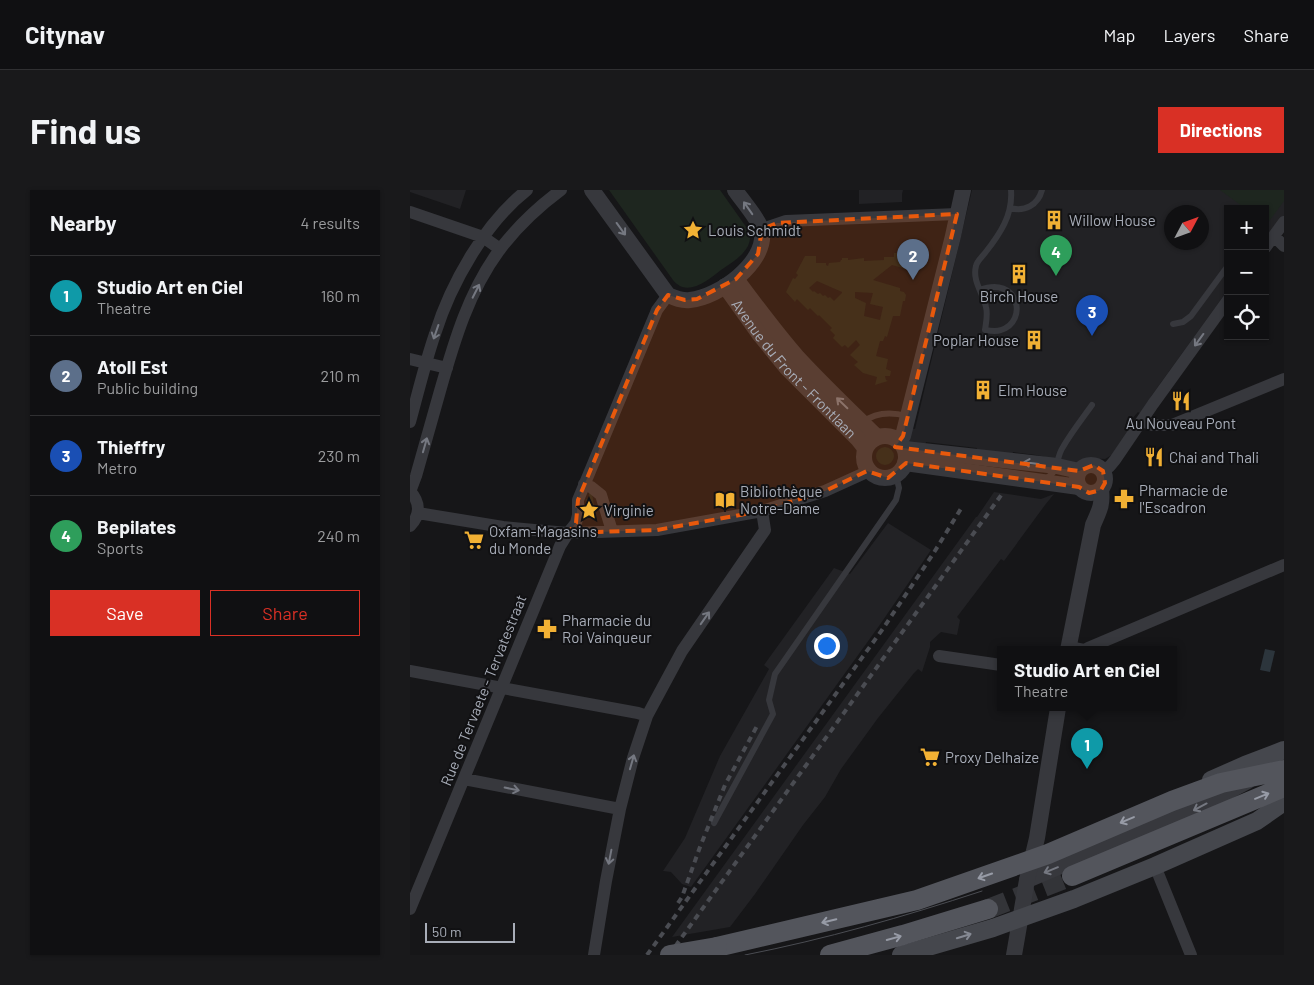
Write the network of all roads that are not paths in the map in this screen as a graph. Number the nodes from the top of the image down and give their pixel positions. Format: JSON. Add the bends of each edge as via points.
{"nodes":[{"id":1,"x":527,"y":190,"type":"edge"},
{"id":2,"x":561,"y":190,"type":"edge"},
{"id":3,"x":592,"y":190,"type":"edge"},
{"id":4,"x":735,"y":190,"type":"edge"},
{"id":5,"x":963,"y":190,"type":"edge"},
{"id":6,"x":1011,"y":190,"type":"edge"},
{"id":7,"x":1042,"y":190,"type":"edge"},
{"id":8,"x":1010,"y":208,"type":"junction"},
{"id":9,"x":410,"y":212,"type":"edge"},
{"id":10,"x":958,"y":214,"type":"junction"},
{"id":11,"x":1284,"y":222,"type":"edge"},
{"id":12,"x":762,"y":229,"type":"junction"},
{"id":13,"x":1274,"y":236,"type":"junction"},
{"id":14,"x":483,"y":237,"type":"junction"},
{"id":15,"x":1269,"y":243,"type":"edge"},
{"id":16,"x":1284,"y":246,"type":"edge"},
{"id":17,"x":500,"y":249,"type":"junction"},
{"id":18,"x":1224,"y":271,"type":"edge"},
{"id":19,"x":730,"y":282,"type":"junction"},
{"id":20,"x":980,"y":290,"type":"junction"},
{"id":21,"x":668,"y":295,"type":"junction"},
{"id":22,"x":1224,"y":306,"type":"edge"},
{"id":23,"x":1173,"y":324,"type":"dead end"},
{"id":24,"x":410,"y":359,"type":"edge"},
{"id":25,"x":426,"y":363,"type":"junction"},
{"id":26,"x":446,"y":368,"type":"junction"},
{"id":27,"x":1284,"y":379,"type":"edge"},
{"id":28,"x":1092,"y":405,"type":"dead end"},
{"id":29,"x":907,"y":416,"type":"junction"},
{"id":30,"x":1142,"y":421,"type":"junction"},
{"id":31,"x":410,"y":422,"type":"edge"},
{"id":32,"x":862,"y":423,"type":"junction"},
{"id":33,"x":871,"y":442,"type":"junction"},
{"id":34,"x":966,"y":455,"type":"junction"},
{"id":35,"x":901,"y":457,"type":"junction"},
{"id":36,"x":1058,"y":466,"type":"junction"},
{"id":37,"x":952,"y":470,"type":"junction"},
{"id":38,"x":868,"y":471,"type":"junction"},
{"id":39,"x":1103,"y":471,"type":"junction"},
{"id":40,"x":1041,"y":481,"type":"junction"},
{"id":41,"x":584,"y":484,"type":"junction"},
{"id":42,"x":1086,"y":485,"type":"junction"},
{"id":43,"x":410,"y":492,"type":"edge"},
{"id":44,"x":762,"y":511,"type":"junction"},
{"id":45,"x":418,"y":513,"type":"junction"},
{"id":46,"x":410,"y":526,"type":"edge"},
{"id":47,"x":612,"y":532,"type":"junction"},
{"id":48,"x":568,"y":533,"type":"junction"},
{"id":49,"x":1284,"y":566,"type":"edge"},
{"id":50,"x":1069,"y":646,"type":"edge"},
{"id":51,"x":1094,"y":646,"type":"edge"},
{"id":52,"x":939,"y":656,"type":"dead end"},
{"id":53,"x":997,"y":664,"type":"edge"},
{"id":54,"x":410,"y":671,"type":"edge"},
{"id":55,"x":502,"y":687,"type":"junction"},
{"id":56,"x":1058,"y":711,"type":"edge"},
{"id":57,"x":647,"y":716,"type":"junction"},
{"id":58,"x":1284,"y":750,"type":"edge"},
{"id":59,"x":1284,"y":770,"type":"edge"},
{"id":60,"x":1259,"y":776,"type":"junction"},
{"id":61,"x":464,"y":779,"type":"junction"},
{"id":62,"x":1284,"y":787,"type":"edge"},
{"id":63,"x":1172,"y":801,"type":"junction"},
{"id":64,"x":1284,"y":802,"type":"edge"},
{"id":65,"x":620,"y":809,"type":"junction"},
{"id":66,"x":1284,"y":810,"type":"edge"},
{"id":67,"x":1257,"y":821,"type":"junction"},
{"id":68,"x":714,"y":823,"type":"dead end"},
{"id":69,"x":1031,"y":860,"type":"junction"},
{"id":70,"x":1155,"y":866,"type":"junction"},
{"id":71,"x":1072,"y":876,"type":"tunnel mouth"},
{"id":72,"x":1027,"y":880,"type":"junction"},
{"id":73,"x":410,"y":909,"type":"edge"},
{"id":74,"x":988,"y":909,"type":"tunnel mouth"},
{"id":75,"x":1020,"y":919,"type":"junction"},
{"id":76,"x":594,"y":955,"type":"edge"},
{"id":77,"x":670,"y":955,"type":"edge"},
{"id":78,"x":830,"y":955,"type":"edge"},
{"id":79,"x":900,"y":955,"type":"edge"},
{"id":80,"x":1014,"y":955,"type":"edge"},
{"id":81,"x":1191,"y":955,"type":"edge"}],
"edges":[{"from":1,"to":14,"type":"street"},
{"from":2,"to":17,"type":"street","via":[[528,217]]},
{"from":3,"to":21,"type":"street","one_way":true},
{"from":12,"to":4,"type":"street","one_way":true},
{"from":5,"to":10,"type":"street"},
{"from":6,"to":8,"type":"lane"},
{"from":7,"to":8,"type":"lane","via":[[1038,200],[1028,208]]},
{"from":8,"to":20,"type":"lane","via":[[1006,224],[976,264],[975,277]]},
{"from":9,"to":14,"type":"street"},
{"from":10,"to":12,"type":"street","via":[[786,221]]},
{"from":10,"to":29,"type":"street"},
{"from":11,"to":13,"type":"street"},
{"from":12,"to":19,"type":"street","via":[[758,254]]},
{"from":13,"to":15,"type":"street"},
{"from":13,"to":16,"type":"street"},
{"from":14,"to":17,"type":"street"},
{"from":14,"to":25,"type":"street","one_way":true,"via":[[446,306]]},
{"from":26,"to":17,"type":"street","one_way":true,"via":[[462,318]]},
{"from":18,"to":23,"type":"lane","via":[[1191,316]]},
{"from":19,"to":21,"type":"street","via":[[692,300]]},
{"from":32,"to":19,"type":"street","name":"Avenue du Front - Frontlaan","one_way":true},
{"from":19,"to":33,"type":"street","name":"Avenue du Front - Frontlaan","via":[[760,335],[786,368],[858,439]]},
{"from":20,"to":20,"type":"lane","via":[[987,309],[985,330],[1002,330],[1013,321],[1017,307],[1015,300],[1000,287]]},
{"from":21,"to":41,"type":"street","name":"Rue de Tervaete - Tervatestraat","via":[[657,310]]},
{"from":22,"to":30,"type":"street","one_way":true},
{"from":24,"to":25,"type":"street"},
{"from":25,"to":26,"type":"street"},
{"from":25,"to":31,"type":"street"},
{"from":43,"to":26,"type":"street","one_way":true},
{"from":27,"to":30,"type":"street","via":[[1172,425],[1152,425]]},
{"from":28,"to":36,"type":"lane","via":[[1061,449]]},
{"from":29,"to":32,"type":"lane","via":[[878,414]]},
{"from":29,"to":35,"type":"street"},
{"from":30,"to":39,"type":"street","via":[[1115,460]]},
{"from":32,"to":33,"type":"street","name":"Avenue du Front - Frontlaan"},
{"from":33,"to":35,"type":"street","via":[[886,435],[895,438]]},
{"from":33,"to":38,"type":"street","via":[[864,460]]},
{"from":34,"to":35,"type":"street"},
{"from":36,"to":34,"type":"street","one_way":true},
{"from":34,"to":37,"type":"street"},
{"from":35,"to":37,"type":"street"},
{"from":35,"to":38,"type":"street","via":[[884,478]]},
{"from":35,"to":68,"type":"lane","via":[[900,488],[896,500],[775,674],[769,700],[773,714]]},
{"from":36,"to":40,"type":"lane"},
{"from":36,"to":42,"type":"street"},
{"from":37,"to":40,"type":"street"},
{"from":38,"to":44,"type":"street","via":[[826,491]]},
{"from":39,"to":42,"type":"street","via":[[1105,483]]},
{"from":39,"to":42,"type":"street","via":[[1094,465],[1083,467]]},
{"from":40,"to":42,"type":"street"},
{"from":41,"to":47,"type":"street","via":[[601,495]]},
{"from":41,"to":48,"type":"street","name":"Rue de Tervaete - Tervatestraat","via":[[578,500],[576,523]]},
{"from":42,"to":50,"type":"street","via":[[1087,506],[1093,524]]},
{"from":43,"to":45,"type":"street","via":[[417,501]]},
{"from":44,"to":47,"type":"street","via":[[656,530]]},
{"from":57,"to":44,"type":"street","one_way":true,"via":[[682,651],[765,530]]},
{"from":45,"to":46,"type":"street"},
{"from":45,"to":48,"type":"street","via":[[503,527]]},
{"from":47,"to":48,"type":"street"},
{"from":48,"to":55,"type":"street","name":"Rue de Tervaete - Tervatestraat"},
{"from":49,"to":51,"type":"street"},
{"from":52,"to":53,"type":"street"},
{"from":54,"to":55,"type":"street"},
{"from":55,"to":57,"type":"street"},
{"from":55,"to":61,"type":"street","name":"Rue de Tervaete - Tervatestraat"},
{"from":56,"to":69,"type":"street"},
{"from":65,"to":57,"type":"street","one_way":true},
{"from":58,"to":63,"type":"main road","via":[[1214,779]]},
{"from":59,"to":60,"type":"main road"},
{"from":60,"to":63,"type":"main road","via":[[1221,783]]},
{"from":60,"to":72,"type":"street","one_way":true,"via":[[1192,811]]},
{"from":61,"to":65,"type":"street","one_way":true},
{"from":61,"to":73,"type":"street","name":"Rue de Tervaete - Tervatestraat"},
{"from":71,"to":62,"type":"main road","one_way":true},
{"from":63,"to":69,"type":"main road","one_way":true},
{"from":64,"to":67,"type":"main road"},
{"from":65,"to":76,"type":"street","one_way":true},
{"from":66,"to":67,"type":"street"},
{"from":67,"to":70,"type":"main road"},
{"from":69,"to":72,"type":"street"},
{"from":69,"to":77,"type":"main road","one_way":true,"bridge":true,"via":[[917,900]]},
{"from":70,"to":75,"type":"main road"},
{"from":70,"to":81,"type":"street"},
{"from":72,"to":75,"type":"street"},
{"from":78,"to":74,"type":"main road","one_way":true},
{"from":79,"to":75,"type":"main road","one_way":true},
{"from":75,"to":80,"type":"street"}]}
